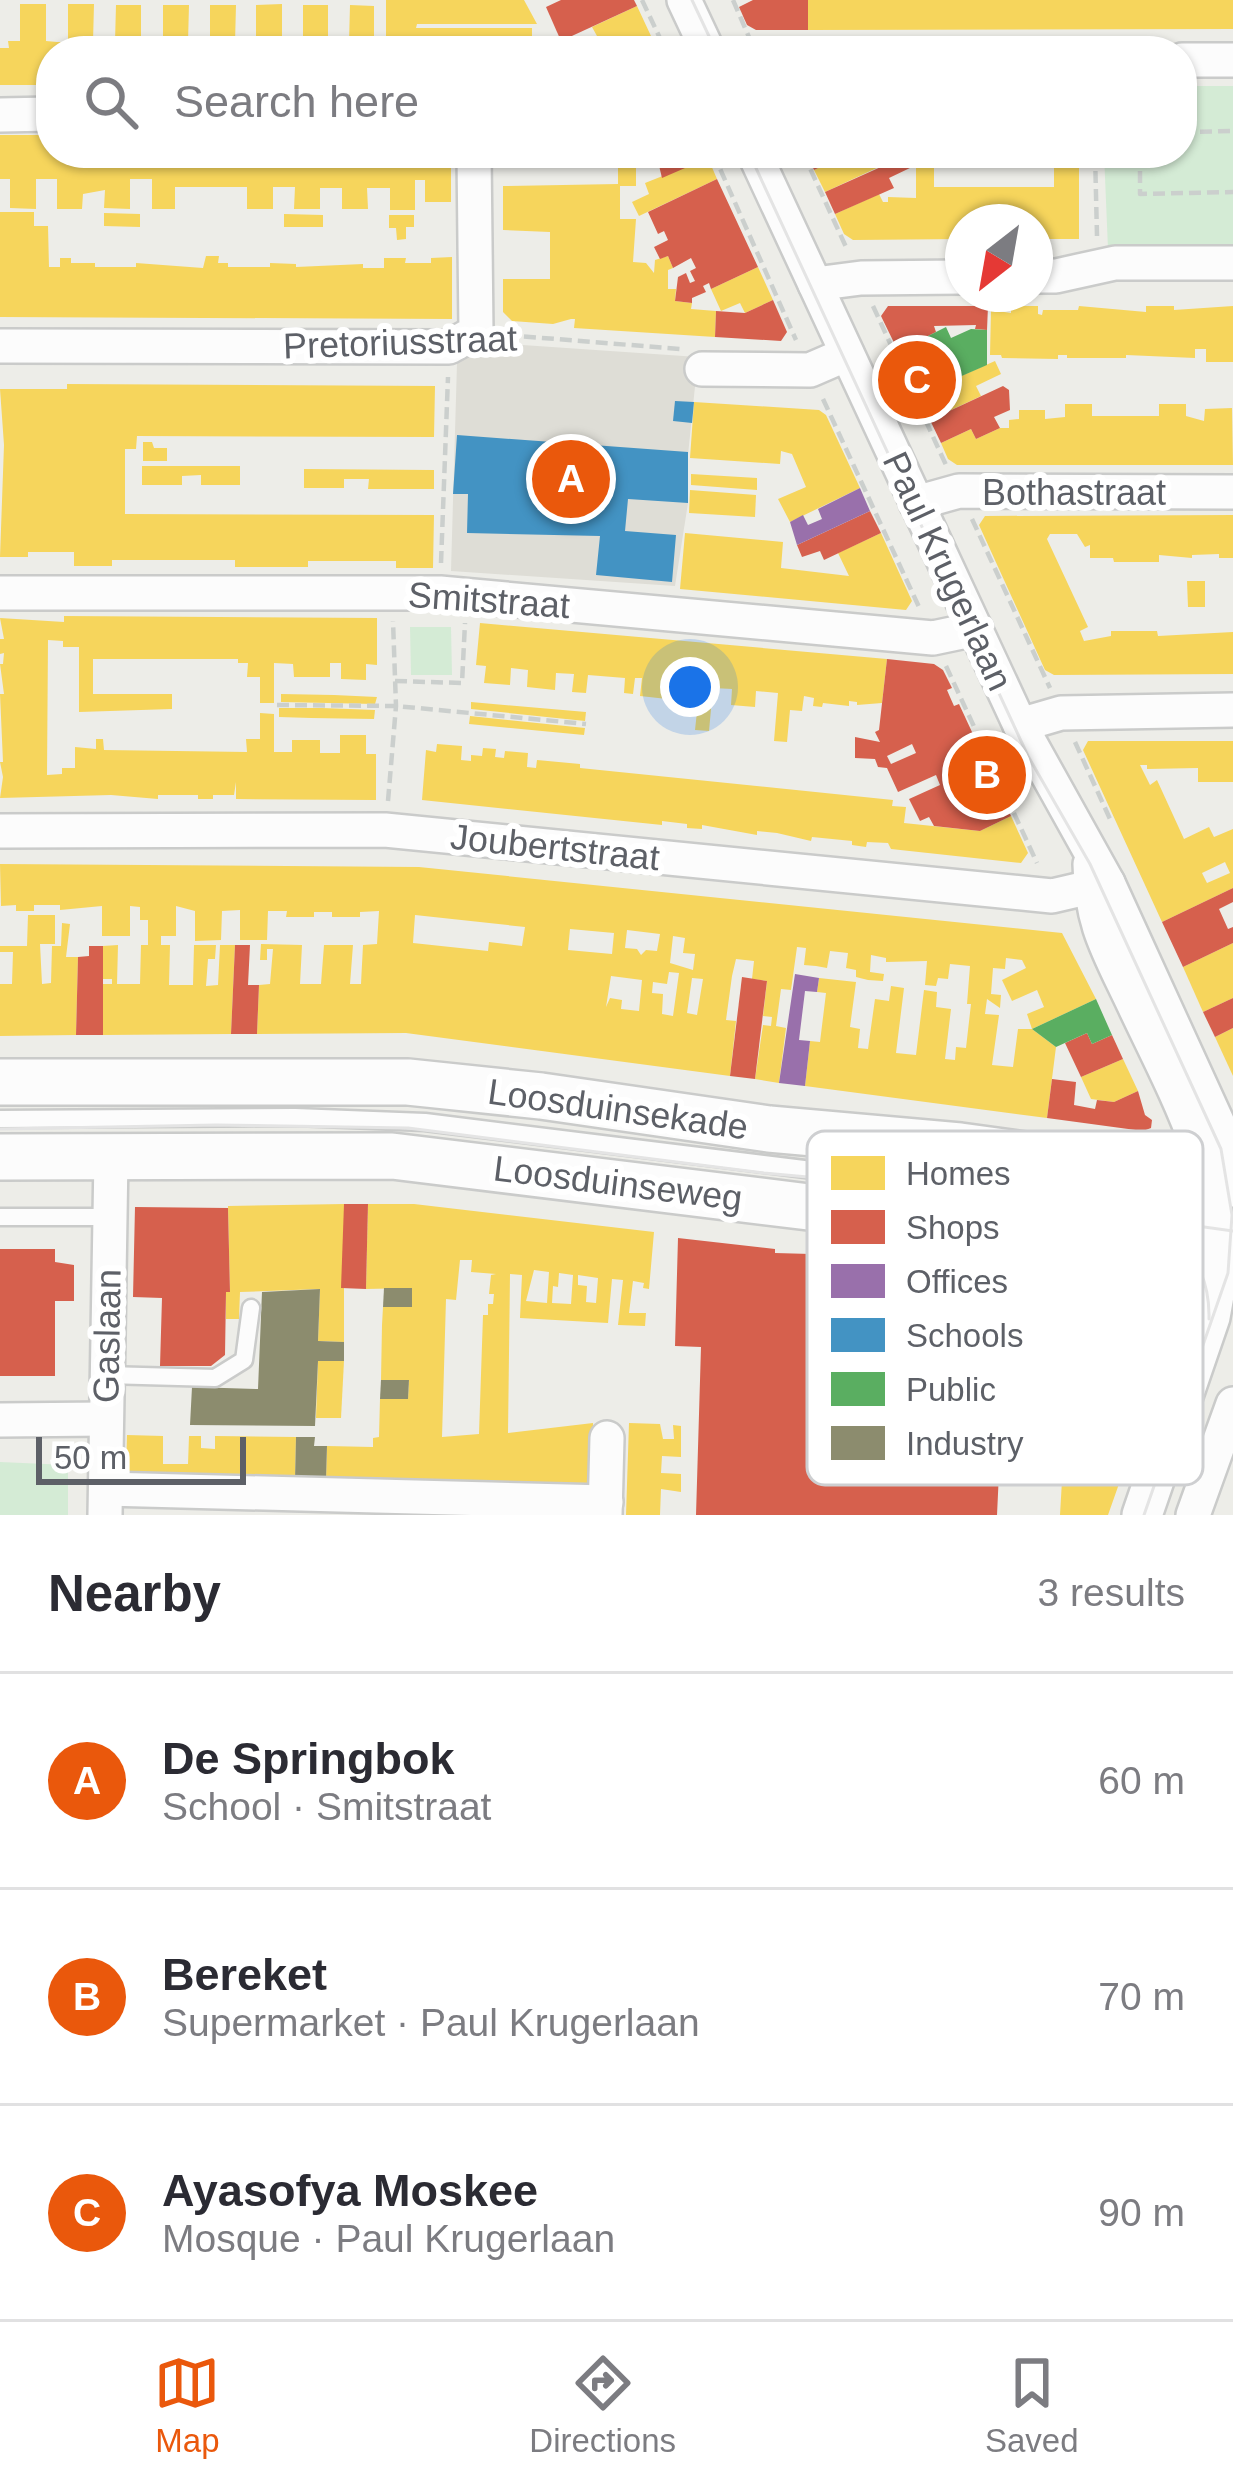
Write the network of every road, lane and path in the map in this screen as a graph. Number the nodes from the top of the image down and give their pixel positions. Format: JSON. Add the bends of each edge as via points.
{"nodes":[{"id":1,"x":642,"y":0,"type":"edge"},
{"id":2,"x":684,"y":0,"type":"edge"},
{"id":3,"x":733,"y":0,"type":"edge"},
{"id":4,"x":659,"y":36,"type":"edge"},
{"id":5,"x":701,"y":36,"type":"edge"},
{"id":6,"x":749,"y":36,"type":"edge"},
{"id":7,"x":1197,"y":60,"type":"edge"},
{"id":8,"x":1233,"y":60,"type":"edge"},
{"id":9,"x":0,"y":115,"type":"edge"},
{"id":10,"x":36,"y":115,"type":"edge"},
{"id":11,"x":1233,"y":131,"type":"edge"},
{"id":12,"x":1197,"y":132,"type":"edge"},
{"id":13,"x":473,"y":168,"type":"edge"},
{"id":14,"x":720,"y":168,"type":"edge"},
{"id":15,"x":761,"y":168,"type":"edge"},
{"id":16,"x":809,"y":168,"type":"edge"},
{"id":17,"x":1096,"y":168,"type":"edge"},
{"id":18,"x":1140,"y":168,"type":"edge"},
{"id":19,"x":1233,"y":192,"type":"edge"},
{"id":20,"x":1233,"y":262,"type":"edge"},
{"id":21,"x":1097,"y":266,"type":"junction"},
{"id":22,"x":1053,"y":276,"type":"edge"},
{"id":23,"x":945,"y":277,"type":"edge"},
{"id":24,"x":861,"y":278,"type":"junction"},
{"id":25,"x":814,"y":284,"type":"junction"},
{"id":26,"x":462,"y":340,"type":"junction"},
{"id":27,"x":0,"y":346,"type":"edge"},
{"id":28,"x":847,"y":354,"type":"junction"},
{"id":29,"x":702,"y":368,"type":"joint"},
{"id":30,"x":810,"y":370,"type":"junction"},
{"id":31,"x":959,"y":491,"type":"junction"},
{"id":32,"x":1233,"y":492,"type":"edge"},
{"id":33,"x":916,"y":503,"type":"junction"},
{"id":34,"x":0,"y":593,"type":"edge"},
{"id":35,"x":392,"y":593,"type":"junction"},
{"id":36,"x":453,"y":594,"type":"junction"},
{"id":37,"x":976,"y":629,"type":"junction"},
{"id":38,"x":934,"y":638,"type":"junction"},
{"id":39,"x":395,"y":681,"type":"junction"},
{"id":40,"x":277,"y":705,"type":"dead end"},
{"id":41,"x":396,"y":706,"type":"junction"},
{"id":42,"x":1233,"y":710,"type":"edge"},
{"id":43,"x":1061,"y":713,"type":"junction"},
{"id":44,"x":586,"y":724,"type":"dead end"},
{"id":45,"x":1020,"y":725,"type":"junction"},
{"id":46,"x":385,"y":830,"type":"junction"},
{"id":47,"x":0,"y":831,"type":"edge"},
{"id":48,"x":1102,"y":865,"type":"junction"},
{"id":49,"x":1052,"y":896,"type":"junction"},
{"id":50,"x":0,"y":1082,"type":"edge"},
{"id":51,"x":0,"y":1120,"type":"edge"},
{"id":52,"x":1192,"y":1131,"type":"edge"},
{"id":53,"x":807,"y":1132,"type":"edge"},
{"id":54,"x":1203,"y":1155,"type":"edge"},
{"id":55,"x":0,"y":1157,"type":"edge"},
{"id":56,"x":111,"y":1157,"type":"junction"},
{"id":57,"x":807,"y":1168,"type":"edge"},
{"id":58,"x":807,"y":1206,"type":"edge"},
{"id":59,"x":0,"y":1217,"type":"edge"},
{"id":60,"x":108,"y":1217,"type":"junction"},
{"id":61,"x":1226,"y":1219,"type":"edge"},
{"id":62,"x":251,"y":1308,"type":"dead end"},
{"id":63,"x":1203,"y":1351,"type":"edge"},
{"id":64,"x":106,"y":1375,"type":"junction"},
{"id":65,"x":1233,"y":1404,"type":"edge"},
{"id":66,"x":106,"y":1419,"type":"junction"},
{"id":67,"x":0,"y":1420,"type":"edge"},
{"id":68,"x":607,"y":1438,"type":"dead end"},
{"id":69,"x":1203,"y":1454,"type":"edge"},
{"id":70,"x":105,"y":1502,"type":"edge"},
{"id":71,"x":605,"y":1508,"type":"edge"}],
"edges":[{"from":1,"to":4,"type":"path"},
{"from":2,"to":5,"type":"street"},
{"from":3,"to":6,"type":"path"},
{"from":7,"to":8,"type":"street"},
{"from":9,"to":10,"type":"street"},
{"from":11,"to":12,"type":"path"},
{"from":13,"to":26,"type":"street"},
{"from":14,"to":30,"type":"path"},
{"from":15,"to":25,"type":"street","name":"Paul Krugerlaan"},
{"from":16,"to":24,"type":"path"},
{"from":17,"to":21,"type":"path"},
{"from":18,"to":19,"type":"path","via":[[1140,194]]},
{"from":20,"to":21,"type":"street"},
{"from":21,"to":22,"type":"street"},
{"from":23,"to":24,"type":"street"},
{"from":24,"to":25,"type":"street"},
{"from":24,"to":31,"type":"path"},
{"from":25,"to":28,"type":"street","name":"Paul Krugerlaan"},
{"from":26,"to":27,"type":"street","name":"Pretoriusstraat"},
{"from":26,"to":29,"type":"path","name":"Pretoriusstraat","via":[[704,351]]},
{"from":26,"to":36,"type":"path"},
{"from":28,"to":30,"type":"street"},
{"from":28,"to":33,"type":"street","name":"Paul Krugerlaan"},
{"from":29,"to":30,"type":"street"},
{"from":30,"to":38,"type":"path"},
{"from":31,"to":32,"type":"street","name":"Bothastraat"},
{"from":31,"to":33,"type":"street","name":"Bothastraat"},
{"from":31,"to":43,"type":"path"},
{"from":33,"to":37,"type":"street","name":"Paul Krugerlaan"},
{"from":34,"to":35,"type":"street","name":"Smitstraat"},
{"from":35,"to":36,"type":"street","name":"Smitstraat"},
{"from":35,"to":39,"type":"path"},
{"from":36,"to":38,"type":"street","name":"Smitstraat"},
{"from":36,"to":39,"type":"path","via":[[462,682]]},
{"from":37,"to":38,"type":"street","name":"Smitstraat"},
{"from":37,"to":45,"type":"street","name":"Paul Krugerlaan"},
{"from":38,"to":49,"type":"path"},
{"from":39,"to":41,"type":"path"},
{"from":40,"to":41,"type":"path"},
{"from":41,"to":44,"type":"path"},
{"from":41,"to":46,"type":"path"},
{"from":42,"to":43,"type":"street"},
{"from":43,"to":45,"type":"street"},
{"from":43,"to":48,"type":"path"},
{"from":45,"to":48,"type":"street","name":"Paul Krugerlaan"},
{"from":46,"to":47,"type":"street","name":"Joubertstraat"},
{"from":46,"to":49,"type":"street","name":"Joubertstraat"},
{"from":48,"to":49,"type":"street","name":"Joubertstraat"},
{"from":48,"to":52,"type":"street","name":"Paul Krugerlaan","via":[[1094,921]]},
{"from":50,"to":53,"type":"main road","name":"Loosduinsekade","via":[[408,1082]]},
{"from":51,"to":57,"type":"lane","name":"Loosduinseweg","via":[[425,1122]]},
{"from":54,"to":61,"type":"street","name":"Paul Krugerlaan"},
{"from":55,"to":56,"type":"main road","name":"Loosduinseweg"},
{"from":56,"to":58,"type":"main road","name":"Loosduinseweg","via":[[392,1156]]},
{"from":56,"to":60,"type":"street","name":"Gaslaan"},
{"from":59,"to":60,"type":"lane"},
{"from":60,"to":64,"type":"street","name":"Gaslaan"},
{"from":61,"to":63,"type":"street"},
{"from":62,"to":64,"type":"lane","via":[[244,1360],[215,1378]]},
{"from":64,"to":66,"type":"street","name":"Gaslaan"},
{"from":65,"to":69,"type":"street"},
{"from":66,"to":67,"type":"street"},
{"from":66,"to":70,"type":"street","name":"Gaslaan"},
{"from":68,"to":71,"type":"street"},
{"from":70,"to":71,"type":"street"}]}
